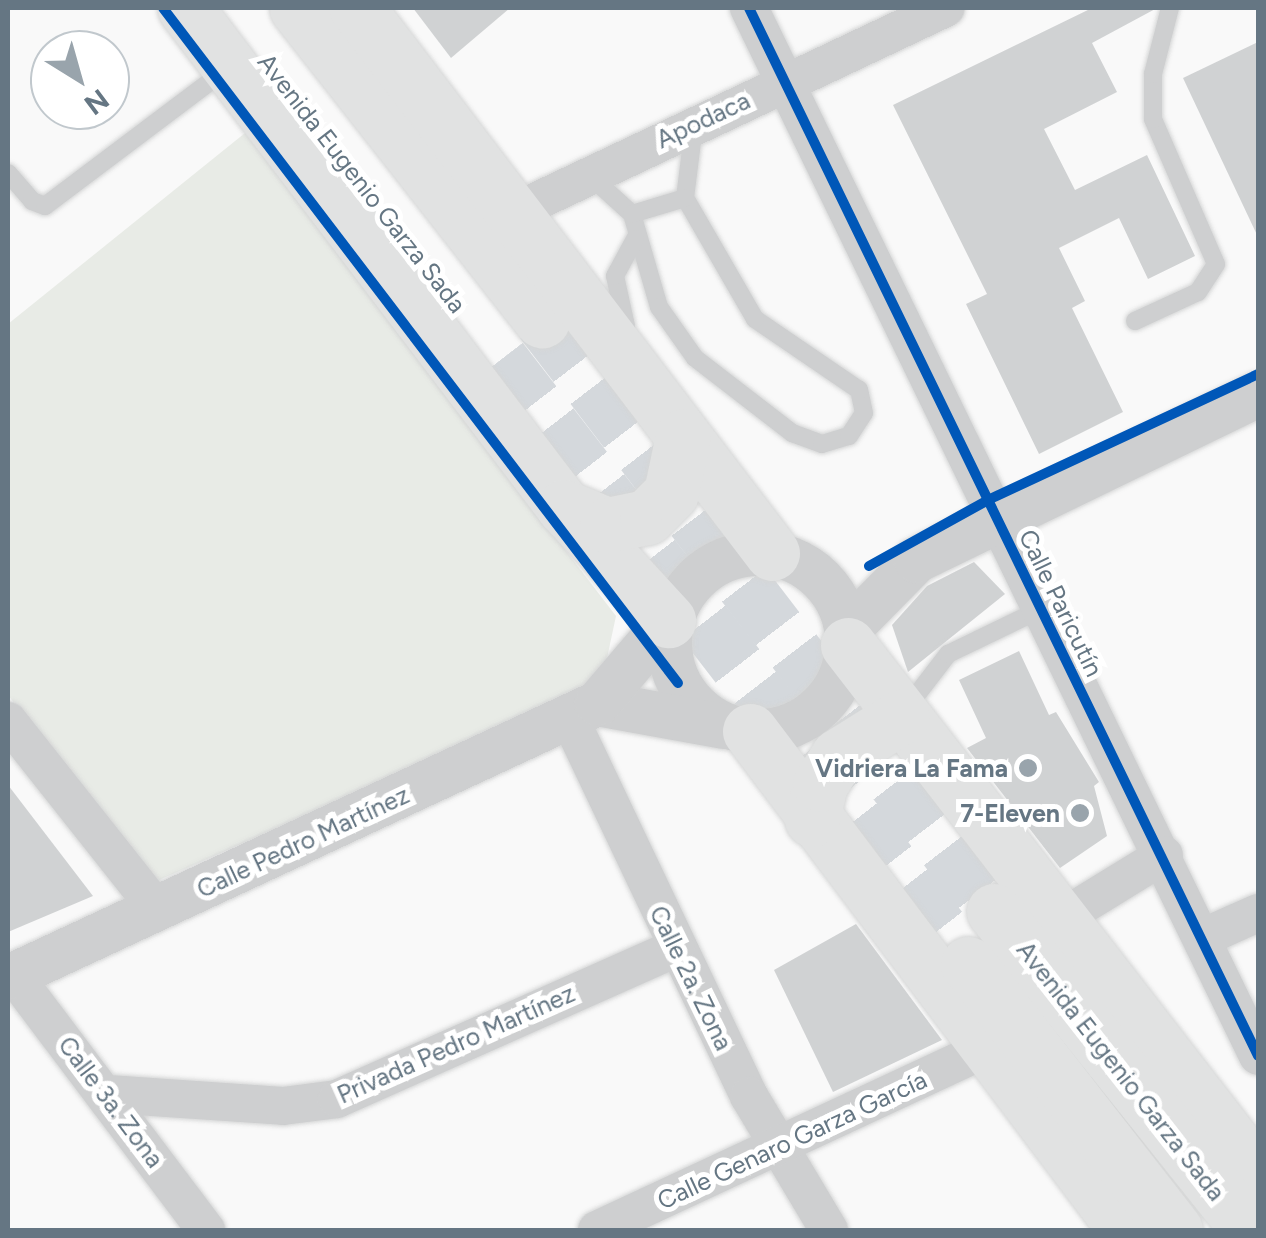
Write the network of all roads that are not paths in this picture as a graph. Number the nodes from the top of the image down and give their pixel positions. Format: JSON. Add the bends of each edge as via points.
{"nodes":[{"id":1,"x":186,"y":8,"type":"edge"},
{"id":2,"x":223,"y":8,"type":"edge"},
{"id":3,"x":297,"y":8,"type":"edge"},
{"id":4,"x":357,"y":8,"type":"edge"},
{"id":5,"x":749,"y":8,"type":"edge"},
{"id":6,"x":945,"y":8,"type":"edge"},
{"id":7,"x":1170,"y":8,"type":"edge"},
{"id":8,"x":229,"y":68,"type":"junction"},
{"id":9,"x":786,"y":82,"type":"junction"},
{"id":10,"x":695,"y":123,"type":"junction"},
{"id":11,"x":8,"y":172,"type":"edge"},
{"id":12,"x":588,"y":175,"type":"junction"},
{"id":13,"x":685,"y":198,"type":"junction"},
{"id":14,"x":516,"y":211,"type":"junction"},
{"id":15,"x":632,"y":214,"type":"junction"},
{"id":16,"x":635,"y":239,"type":"junction"},
{"id":17,"x":542,"y":321,"type":"tunnel mouth"},
{"id":18,"x":1134,"y":321,"type":"dead end"},
{"id":19,"x":501,"y":359,"type":"tunnel mouth"},
{"id":20,"x":1258,"y":394,"type":"edge"},
{"id":21,"x":670,"y":418,"type":"junction"},
{"id":22,"x":564,"y":506,"type":"junction"},
{"id":23,"x":996,"y":516,"type":"junction"},
{"id":24,"x":916,"y":560,"type":"junction"},
{"id":25,"x":795,"y":565,"type":"junction"},
{"id":26,"x":1041,"y":609,"type":"junction"},
{"id":27,"x":668,"y":620,"type":"junction"},
{"id":28,"x":848,"y":638,"type":"junction"},
{"id":29,"x":583,"y":710,"type":"junction"},
{"id":30,"x":902,"y":716,"type":"junction"},
{"id":31,"x":740,"y":729,"type":"junction"},
{"id":32,"x":13,"y":740,"type":"edge"},
{"id":33,"x":812,"y":819,"type":"junction"},
{"id":34,"x":1164,"y":855,"type":"junction"},
{"id":35,"x":158,"y":910,"type":"junction"},
{"id":36,"x":994,"y":910,"type":"tunnel mouth"},
{"id":37,"x":1258,"y":913,"type":"edge"},
{"id":38,"x":1060,"y":920,"type":"junction"},
{"id":39,"x":1204,"y":937,"type":"junction"},
{"id":40,"x":954,"y":946,"type":"tunnel mouth"},
{"id":41,"x":676,"y":948,"type":"junction"},
{"id":42,"x":10,"y":976,"type":"edge"},
{"id":43,"x":986,"y":1049,"type":"junction"},
{"id":44,"x":1258,"y":1056,"type":"edge"},
{"id":45,"x":108,"y":1094,"type":"junction"},
{"id":46,"x":774,"y":1146,"type":"junction"},
{"id":47,"x":1258,"y":1176,"type":"edge"},
{"id":48,"x":206,"y":1230,"type":"edge"},
{"id":49,"x":597,"y":1230,"type":"edge"},
{"id":50,"x":829,"y":1230,"type":"edge"},
{"id":51,"x":1126,"y":1230,"type":"edge"},
{"id":52,"x":1175,"y":1230,"type":"edge"},
{"id":53,"x":1248,"y":1230,"type":"edge"}],
"edges":[{"from":1,"to":8,"type":"highway"},
{"from":2,"to":19,"type":"highway","name":"Avenida Eugenio Garza Sada"},
{"from":3,"to":17,"type":"highway"},
{"from":4,"to":14,"type":"highway"},
{"from":5,"to":9,"type":"street","name":"Calle Paricutín"},
{"from":6,"to":9,"type":"street","name":"Apodaca"},
{"from":7,"to":18,"type":"lane","via":[[1150,100],[1216,264],[1198,292]]},
{"from":8,"to":11,"type":"lane","via":[[44,206],[32,202]]},
{"from":8,"to":22,"type":"highway"},
{"from":9,"to":10,"type":"street","name":"Apodaca"},
{"from":9,"to":23,"type":"street","name":"Calle Paricutín"},
{"from":10,"to":12,"type":"street","name":"Apodaca"},
{"from":10,"to":13,"type":"lane"},
{"from":12,"to":14,"type":"street","name":"Apodaca"},
{"from":12,"to":15,"type":"lane"},
{"from":13,"to":15,"type":"lane"},
{"from":13,"to":16,"type":"lane","via":[[755,320],[859,390],[864,412],[850,436],[822,444],[792,432],[717,379],[659,307]]},
{"from":14,"to":21,"type":"highway"},
{"from":15,"to":16,"type":"lane"},
{"from":16,"to":21,"type":"lane","via":[[616,268],[616,293]]},
{"from":20,"to":23,"type":"street"},
{"from":21,"to":22,"type":"highway","via":[[671,494],[647,517],[607,525]]},
{"from":21,"to":25,"type":"highway"},
{"from":22,"to":27,"type":"highway"},
{"from":23,"to":24,"type":"street"},
{"from":23,"to":26,"type":"street","name":"Calle Paricutín"},
{"from":24,"to":25,"type":"street"},
{"from":24,"to":28,"type":"street"},
{"from":25,"to":27,"type":"street","via":[[747,553],[701,573]]},
{"from":25,"to":28,"type":"street","via":[[838,600]]},
{"from":26,"to":30,"type":"lane","via":[[948,654]]},
{"from":26,"to":34,"type":"street","name":"Calle Paricutín"},
{"from":27,"to":29,"type":"street","name":"Calle Pedro Martínez"},
{"from":27,"to":31,"type":"street","via":[[678,683],[694,706]]},
{"from":28,"to":30,"type":"highway"},
{"from":28,"to":31,"type":"street","via":[[839,679],[822,704],[774,730]]},
{"from":29,"to":31,"type":"street"},
{"from":29,"to":35,"type":"street","name":"Calle Pedro Martínez"},
{"from":29,"to":41,"type":"street","name":"Calle 2a. Zona"},
{"from":30,"to":33,"type":"highway","via":[[838,756],[820,784]]},
{"from":30,"to":38,"type":"highway"},
{"from":31,"to":33,"type":"highway"},
{"from":32,"to":35,"type":"street"},
{"from":33,"to":43,"type":"highway"},
{"from":34,"to":38,"type":"street"},
{"from":34,"to":39,"type":"street","name":"Calle Paricutín"},
{"from":35,"to":42,"type":"street","name":"Calle Pedro Martínez"},
{"from":36,"to":53,"type":"highway","name":"Avenida Eugenio Garza Sada"},
{"from":37,"to":39,"type":"street"},
{"from":38,"to":47,"type":"highway"},
{"from":39,"to":44,"type":"street","name":"Calle Paricutín"},
{"from":40,"to":52,"type":"highway"},
{"from":41,"to":45,"type":"street","name":"Privada Pedro Martínez","via":[[337,1099],[283,1106]]},
{"from":41,"to":46,"type":"street","name":"Calle 2a. Zona"},
{"from":42,"to":45,"type":"street","name":"Calle 3a. Zona"},
{"from":43,"to":46,"type":"street","name":"Calle Genaro Garza García"},
{"from":43,"to":51,"type":"highway"},
{"from":45,"to":48,"type":"street","name":"Calle 3a. Zona"},
{"from":46,"to":49,"type":"street","name":"Calle Genaro Garza García"},
{"from":46,"to":50,"type":"street","name":"Calle 2a. Zona"}]}
